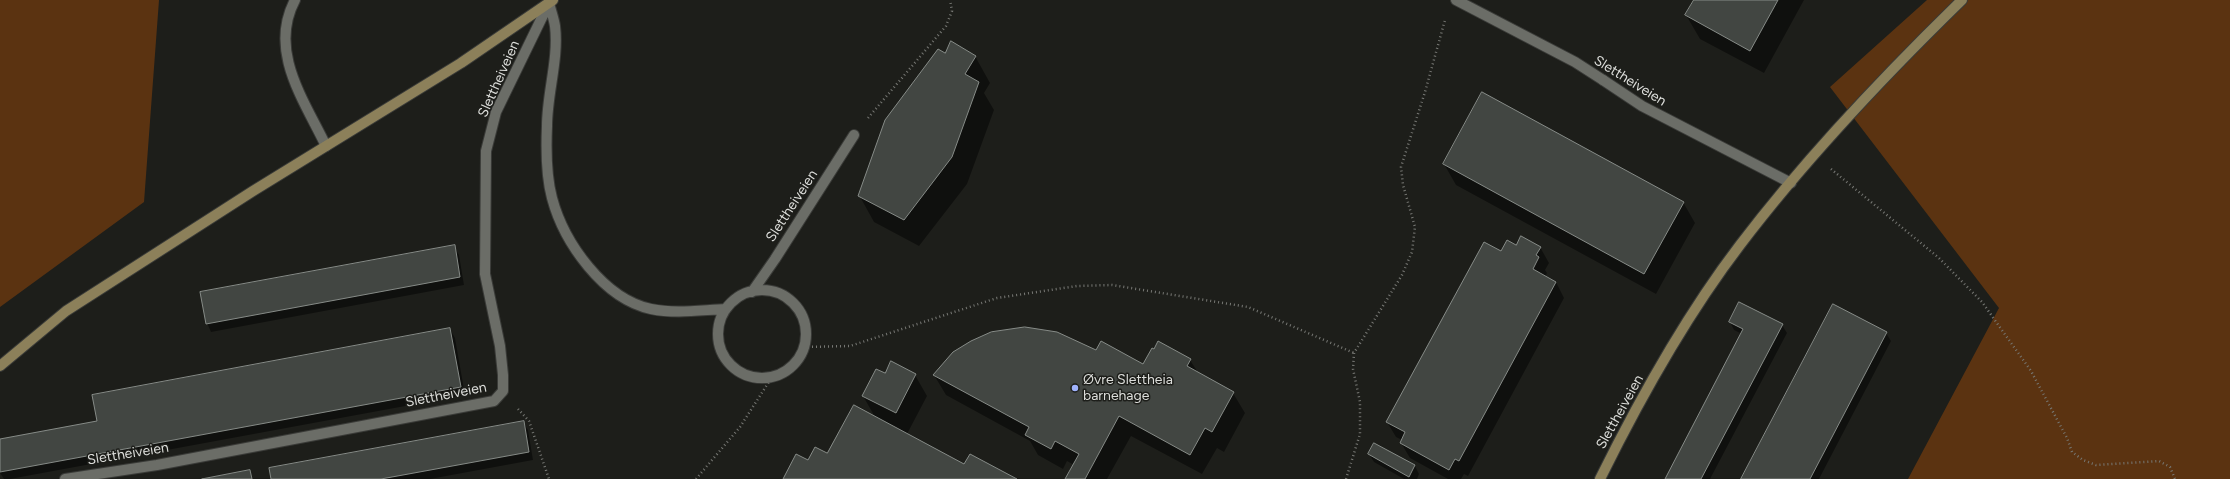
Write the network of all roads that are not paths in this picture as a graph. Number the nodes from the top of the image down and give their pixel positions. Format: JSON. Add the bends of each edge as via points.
{"nodes":[{"id":1,"x":295,"y":0,"type":"edge"},
{"id":2,"x":1456,"y":0,"type":"edge"},
{"id":3,"x":1962,"y":0,"type":"edge"},
{"id":4,"x":551,"y":2,"type":"edge"},
{"id":5,"x":854,"y":135,"type":"dead end"},
{"id":6,"x":326,"y":146,"type":"junction"},
{"id":7,"x":1791,"y":183,"type":"junction"},
{"id":8,"x":752,"y":292,"type":"junction"},
{"id":9,"x":726,"y":308,"type":"junction"},
{"id":10,"x":0,"y":366,"type":"edge"},
{"id":11,"x":64,"y":479,"type":"edge"},
{"id":12,"x":1600,"y":479,"type":"edge"}],
"edges":[{"from":1,"to":6,"type":"street","via":[[285,26],[284,43],[288,65]]},
{"from":2,"to":7,"type":"street","name":"Slettheiveien","via":[[1575,62],[1642,106]]},
{"from":3,"to":7,"type":"street","name":"Slettheiveien","via":[[1874,88]]},
{"from":4,"to":6,"type":"street","name":"Slettheiveien","via":[[461,64]]},
{"from":4,"to":9,"type":"street","via":[[555,27],[547,124],[547,160],[552,198],[563,226],[580,255],[600,280],[621,296],[649,309],[673,312]]},
{"from":4,"to":11,"type":"street","name":"Slettheiveien","via":[[496,112],[486,151],[486,274],[500,346],[503,391],[494,401],[157,465]]},
{"from":5,"to":8,"type":"street","name":"Slettheiveien"},
{"from":6,"to":10,"type":"street","name":"Slettheiveien","via":[[66,311]]},
{"from":7,"to":12,"type":"street","name":"Slettheiveien","via":[[1740,246],[1684,327],[1634,411]]},
{"from":8,"to":9,"type":"street","via":[[738,298]]},
{"from":8,"to":9,"type":"street","via":[[767,290],[782,295],[794,304],[802,317],[806,332],[804,347],[797,360],[786,371],[772,377],[757,378],[742,374],[730,365],[722,352],[718,338],[720,322]]}]}
